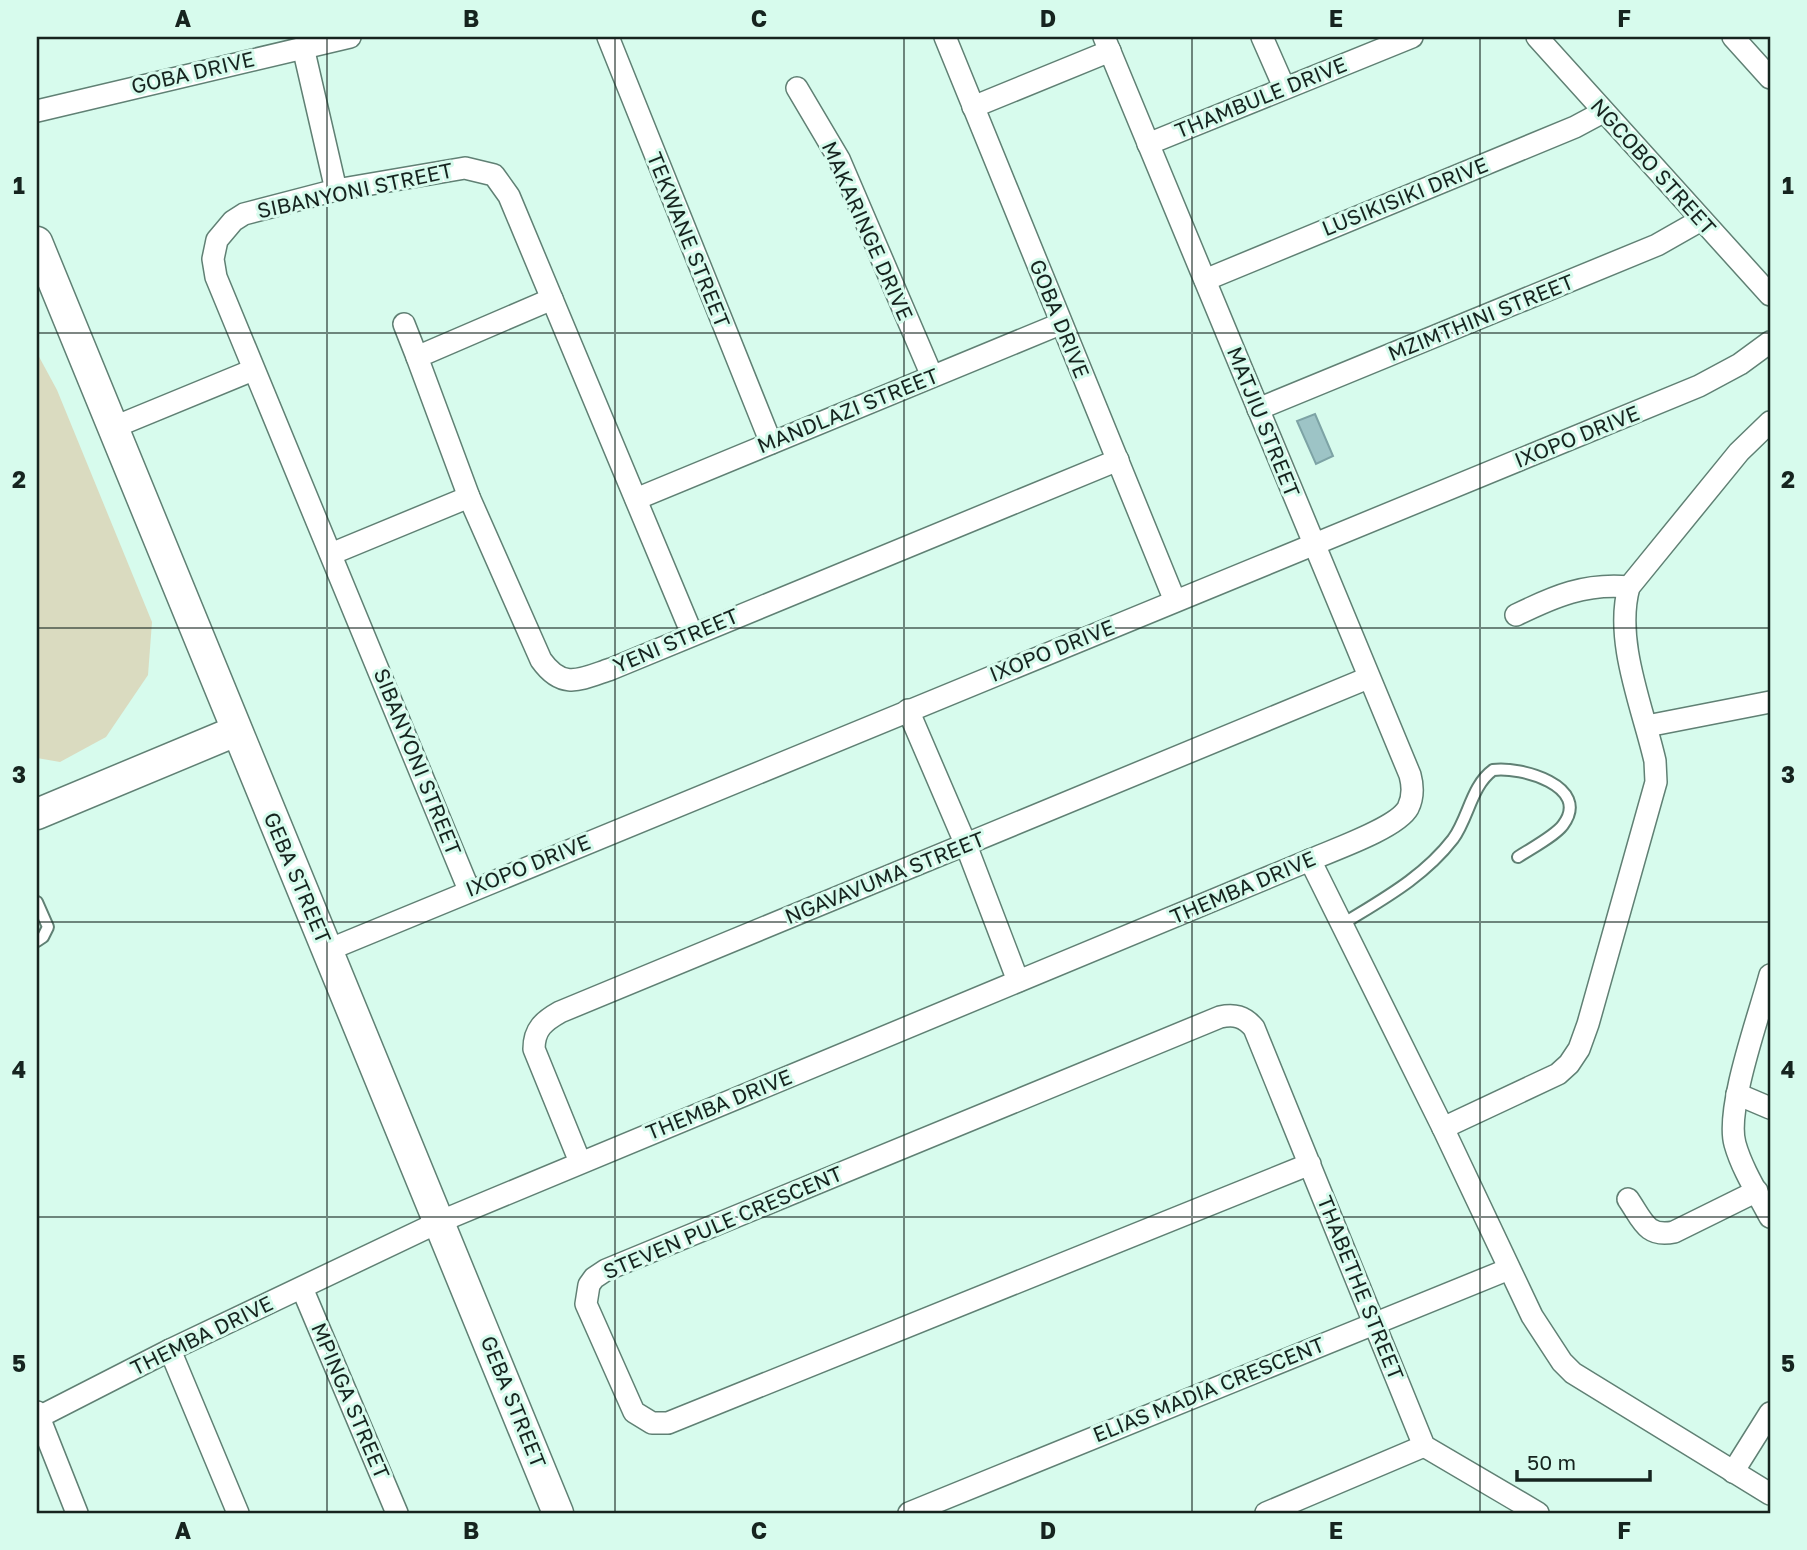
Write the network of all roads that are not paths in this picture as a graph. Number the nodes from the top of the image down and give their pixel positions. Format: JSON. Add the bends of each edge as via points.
{"nodes":[{"id":1,"x":350,"y":37,"type":"edge"},
{"id":2,"x":608,"y":37,"type":"edge"},
{"id":3,"x":945,"y":37,"type":"edge"},
{"id":4,"x":1262,"y":37,"type":"edge"},
{"id":5,"x":1412,"y":37,"type":"edge"},
{"id":6,"x":1537,"y":37,"type":"edge"},
{"id":7,"x":1732,"y":37,"type":"edge"},
{"id":8,"x":1107,"y":44,"type":"edge"},
{"id":9,"x":303,"y":47,"type":"junction"},
{"id":10,"x":1770,"y":78,"type":"edge"},
{"id":11,"x":1284,"y":87,"type":"junction"},
{"id":12,"x":797,"y":88,"type":"dead end"},
{"id":13,"x":973,"y":107,"type":"junction"},
{"id":14,"x":37,"y":111,"type":"edge"},
{"id":15,"x":1603,"y":112,"type":"junction"},
{"id":16,"x":1149,"y":145,"type":"junction"},
{"id":17,"x":337,"y":190,"type":"junction"},
{"id":18,"x":1702,"y":220,"type":"junction"},
{"id":19,"x":37,"y":242,"type":"edge"},
{"id":20,"x":1205,"y":280,"type":"junction"},
{"id":21,"x":1770,"y":295,"type":"edge"},
{"id":22,"x":552,"y":299,"type":"junction"},
{"id":23,"x":404,"y":324,"type":"dead end"},
{"id":24,"x":1060,"y":324,"type":"junction"},
{"id":25,"x":1770,"y":342,"type":"edge"},
{"id":26,"x":417,"y":357,"type":"junction"},
{"id":27,"x":253,"y":370,"type":"junction"},
{"id":28,"x":932,"y":376,"type":"junction"},
{"id":29,"x":1258,"y":409,"type":"junction"},
{"id":30,"x":1770,"y":422,"type":"edge"},
{"id":31,"x":112,"y":428,"type":"junction"},
{"id":32,"x":771,"y":443,"type":"junction"},
{"id":33,"x":1118,"y":460,"type":"junction"},
{"id":34,"x":469,"y":497,"type":"junction"},
{"id":35,"x":636,"y":499,"type":"junction"},
{"id":36,"x":1314,"y":545,"type":"junction"},
{"id":37,"x":331,"y":554,"type":"junction"},
{"id":38,"x":1629,"y":587,"type":"junction"},
{"id":39,"x":1175,"y":601,"type":"junction"},
{"id":40,"x":1516,"y":615,"type":"dead end"},
{"id":41,"x":692,"y":634,"type":"junction"},
{"id":42,"x":1368,"y":678,"type":"junction"},
{"id":43,"x":1770,"y":702,"type":"edge"},
{"id":44,"x":908,"y":710,"type":"junction"},
{"id":45,"x":1647,"y":726,"type":"junction"},
{"id":46,"x":236,"y":731,"type":"junction"},
{"id":47,"x":1408,"y":808,"type":"joint"},
{"id":48,"x":37,"y":814,"type":"edge"},
{"id":49,"x":966,"y":845,"type":"junction"},
{"id":50,"x":1518,"y":857,"type":"dead end"},
{"id":51,"x":1310,"y":860,"type":"junction"},
{"id":52,"x":469,"y":890,"type":"junction"},
{"id":53,"x":37,"y":902,"type":"edge"},
{"id":54,"x":1341,"y":925,"type":"junction"},
{"id":55,"x":37,"y":941,"type":"edge"},
{"id":56,"x":328,"y":950,"type":"junction"},
{"id":57,"x":1770,"y":975,"type":"edge"},
{"id":58,"x":1018,"y":981,"type":"junction"},
{"id":59,"x":1236,"y":1016,"type":"joint"},
{"id":60,"x":1737,"y":1094,"type":"junction"},
{"id":61,"x":1770,"y":1108,"type":"edge"},
{"id":62,"x":1443,"y":1128,"type":"junction"},
{"id":63,"x":580,"y":1162,"type":"junction"},
{"id":64,"x":1310,"y":1164,"type":"junction"},
{"id":65,"x":1756,"y":1191,"type":"junction"},
{"id":66,"x":1628,"y":1199,"type":"dead end"},
{"id":67,"x":1770,"y":1217,"type":"edge"},
{"id":68,"x":439,"y":1222,"type":"junction"},
{"id":69,"x":1509,"y":1269,"type":"junction"},
{"id":70,"x":302,"y":1288,"type":"junction"},
{"id":71,"x":1374,"y":1323,"type":"junction"},
{"id":72,"x":170,"y":1350,"type":"junction"},
{"id":73,"x":1770,"y":1413,"type":"edge"},
{"id":74,"x":37,"y":1416,"type":"edge"},
{"id":75,"x":1424,"y":1446,"type":"junction"},
{"id":76,"x":1733,"y":1472,"type":"junction"},
{"id":77,"x":1770,"y":1494,"type":"edge"},
{"id":78,"x":1511,"y":1507,"type":"edge"},
{"id":79,"x":77,"y":1513,"type":"edge"},
{"id":80,"x":239,"y":1513,"type":"edge"},
{"id":81,"x":397,"y":1513,"type":"edge"},
{"id":82,"x":558,"y":1513,"type":"edge"},
{"id":83,"x":909,"y":1513,"type":"edge"},
{"id":84,"x":1266,"y":1513,"type":"edge"},
{"id":85,"x":1538,"y":1513,"type":"edge"}],
"edges":[{"from":1,"to":9,"type":"street","name":"GOBA DRIVE"},
{"from":2,"to":32,"type":"street","name":"TEKWANE STREET"},
{"from":3,"to":13,"type":"street","name":"GOBA DRIVE"},
{"from":4,"to":11,"type":"street"},
{"from":5,"to":11,"type":"street","name":"THAMBULE DRIVE"},
{"from":6,"to":15,"type":"street","name":"NGCOBO STREET"},
{"from":7,"to":10,"type":"street"},
{"from":8,"to":13,"type":"street"},
{"from":8,"to":16,"type":"street","name":"MATJIU STREET"},
{"from":9,"to":14,"type":"street","name":"GOBA DRIVE"},
{"from":9,"to":17,"type":"street"},
{"from":11,"to":16,"type":"street","name":"THAMBULE DRIVE"},
{"from":12,"to":28,"type":"street","name":"MAKARINGE DRIVE","via":[[839,159]]},
{"from":13,"to":24,"type":"street","name":"GOBA DRIVE"},
{"from":15,"to":18,"type":"street","name":"NGCOBO STREET"},
{"from":15,"to":20,"type":"street","name":"LUSIKISIKI DRIVE"},
{"from":16,"to":20,"type":"street","name":"MATJIU STREET"},
{"from":17,"to":22,"type":"street","name":"SIBANYONI STREET","via":[[465,168],[494,175],[509,196]]},
{"from":17,"to":27,"type":"street","name":"SIBANYONI STREET","via":[[244,214],[217,240],[216,277]]},
{"from":18,"to":21,"type":"street","name":"NGCOBO STREET"},
{"from":18,"to":29,"type":"street","name":"MZIMTHINI STREET","via":[[1657,245]]},
{"from":19,"to":31,"type":"street","name":"GEBA STREET"},
{"from":20,"to":29,"type":"street","name":"MATJIU STREET"},
{"from":22,"to":26,"type":"street"},
{"from":22,"to":35,"type":"street","name":"SIBANYONI STREET"},
{"from":23,"to":26,"type":"street","name":"YENI STREET"},
{"from":24,"to":28,"type":"street","name":"MANDLAZI STREET"},
{"from":24,"to":33,"type":"street","name":"GOBA DRIVE"},
{"from":25,"to":36,"type":"street","name":"IXOPO DRIVE","via":[[1699,386]]},
{"from":26,"to":34,"type":"street","name":"YENI STREET"},
{"from":27,"to":31,"type":"street"},
{"from":27,"to":37,"type":"street","name":"SIBANYONI STREET"},
{"from":28,"to":32,"type":"street","name":"MANDLAZI STREET"},
{"from":29,"to":36,"type":"street","name":"MATJIU STREET"},
{"from":30,"to":38,"type":"street","via":[[1739,452]]},
{"from":31,"to":46,"type":"street","name":"GEBA STREET"},
{"from":32,"to":35,"type":"street","name":"MANDLAZI STREET"},
{"from":33,"to":39,"type":"street","name":"GOBA DRIVE"},
{"from":33,"to":41,"type":"street","name":"YENI STREET"},
{"from":34,"to":37,"type":"street"},
{"from":34,"to":41,"type":"street","name":"YENI STREET","via":[[541,660],[554,675],[577,681]]},
{"from":35,"to":41,"type":"street","name":"SIBANYONI STREET"},
{"from":36,"to":39,"type":"street","name":"IXOPO DRIVE"},
{"from":36,"to":42,"type":"street","name":"MATJIU STREET"},
{"from":37,"to":52,"type":"street","name":"SIBANYONI STREET"},
{"from":38,"to":40,"type":"street","via":[[1582,588]]},
{"from":38,"to":45,"type":"street","via":[[1623,606],[1625,631]]},
{"from":39,"to":44,"type":"street","name":"IXOPO DRIVE"},
{"from":42,"to":47,"type":"street","name":"MATJIU STREET","via":[[1410,775]]},
{"from":42,"to":49,"type":"street","name":"NGAVAVUMA STREET"},
{"from":43,"to":45,"type":"street"},
{"from":44,"to":49,"type":"street"},
{"from":44,"to":52,"type":"street","name":"IXOPO DRIVE"},
{"from":45,"to":62,"type":"street","via":[[1655,761],[1654,792],[1579,1049],[1558,1074]]},
{"from":46,"to":48,"type":"street"},
{"from":46,"to":56,"type":"street","name":"GEBA STREET"},
{"from":47,"to":51,"type":"street","name":"THEMBA DRIVE","via":[[1394,823]]},
{"from":49,"to":58,"type":"street"},
{"from":49,"to":63,"type":"street","name":"NGAVAVUMA STREET","via":[[544,1021],[534,1038],[534,1049]]},
{"from":50,"to":54,"type":"lane","via":[[1563,826],[1569,804],[1549,779],[1505,768],[1493,770],[1478,787],[1461,827],[1422,873]]},
{"from":51,"to":54,"type":"street"},
{"from":51,"to":58,"type":"street","name":"THEMBA DRIVE"},
{"from":52,"to":56,"type":"street","name":"IXOPO DRIVE"},
{"from":53,"to":55,"type":"lane","via":[[48,927]]},
{"from":54,"to":62,"type":"street"},
{"from":56,"to":68,"type":"street","name":"GEBA STREET"},
{"from":57,"to":60,"type":"street"},
{"from":58,"to":63,"type":"street","name":"THEMBA DRIVE"},
{"from":59,"to":64,"type":"street","name":"THABETHE STREET","via":[[1254,1028]]},
{"from":59,"to":64,"type":"street","name":"STEVEN PULE CRESCENT","via":[[1220,1017],[594,1278],[586,1304],[634,1412],[659,1425],[684,1418]]},
{"from":60,"to":61,"type":"street"},
{"from":60,"to":65,"type":"street","via":[[1732,1124],[1735,1143]]},
{"from":62,"to":69,"type":"street"},
{"from":63,"to":68,"type":"street","name":"THEMBA DRIVE"},
{"from":64,"to":71,"type":"street","name":"THABETHE STREET"},
{"from":65,"to":66,"type":"street","via":[[1659,1235]]},
{"from":65,"to":67,"type":"street"},
{"from":68,"to":70,"type":"street","name":"THEMBA DRIVE"},
{"from":68,"to":82,"type":"street","name":"GEBA STREET"},
{"from":69,"to":71,"type":"street","name":"ELIAS MADIA CRESCENT"},
{"from":69,"to":76,"type":"street","via":[[1540,1330],[1568,1368]]},
{"from":70,"to":72,"type":"street","name":"THEMBA DRIVE"},
{"from":70,"to":81,"type":"street","name":"MPINGA STREET"},
{"from":71,"to":75,"type":"street","name":"THABETHE STREET"},
{"from":71,"to":83,"type":"street","name":"ELIAS MADIA CRESCENT"},
{"from":72,"to":74,"type":"street","name":"THEMBA DRIVE"},
{"from":72,"to":80,"type":"street"},
{"from":73,"to":76,"type":"street"},
{"from":74,"to":79,"type":"street"},
{"from":75,"to":78,"type":"street"},
{"from":75,"to":84,"type":"street"},
{"from":76,"to":77,"type":"street"},
{"from":78,"to":85,"type":"street"}]}
